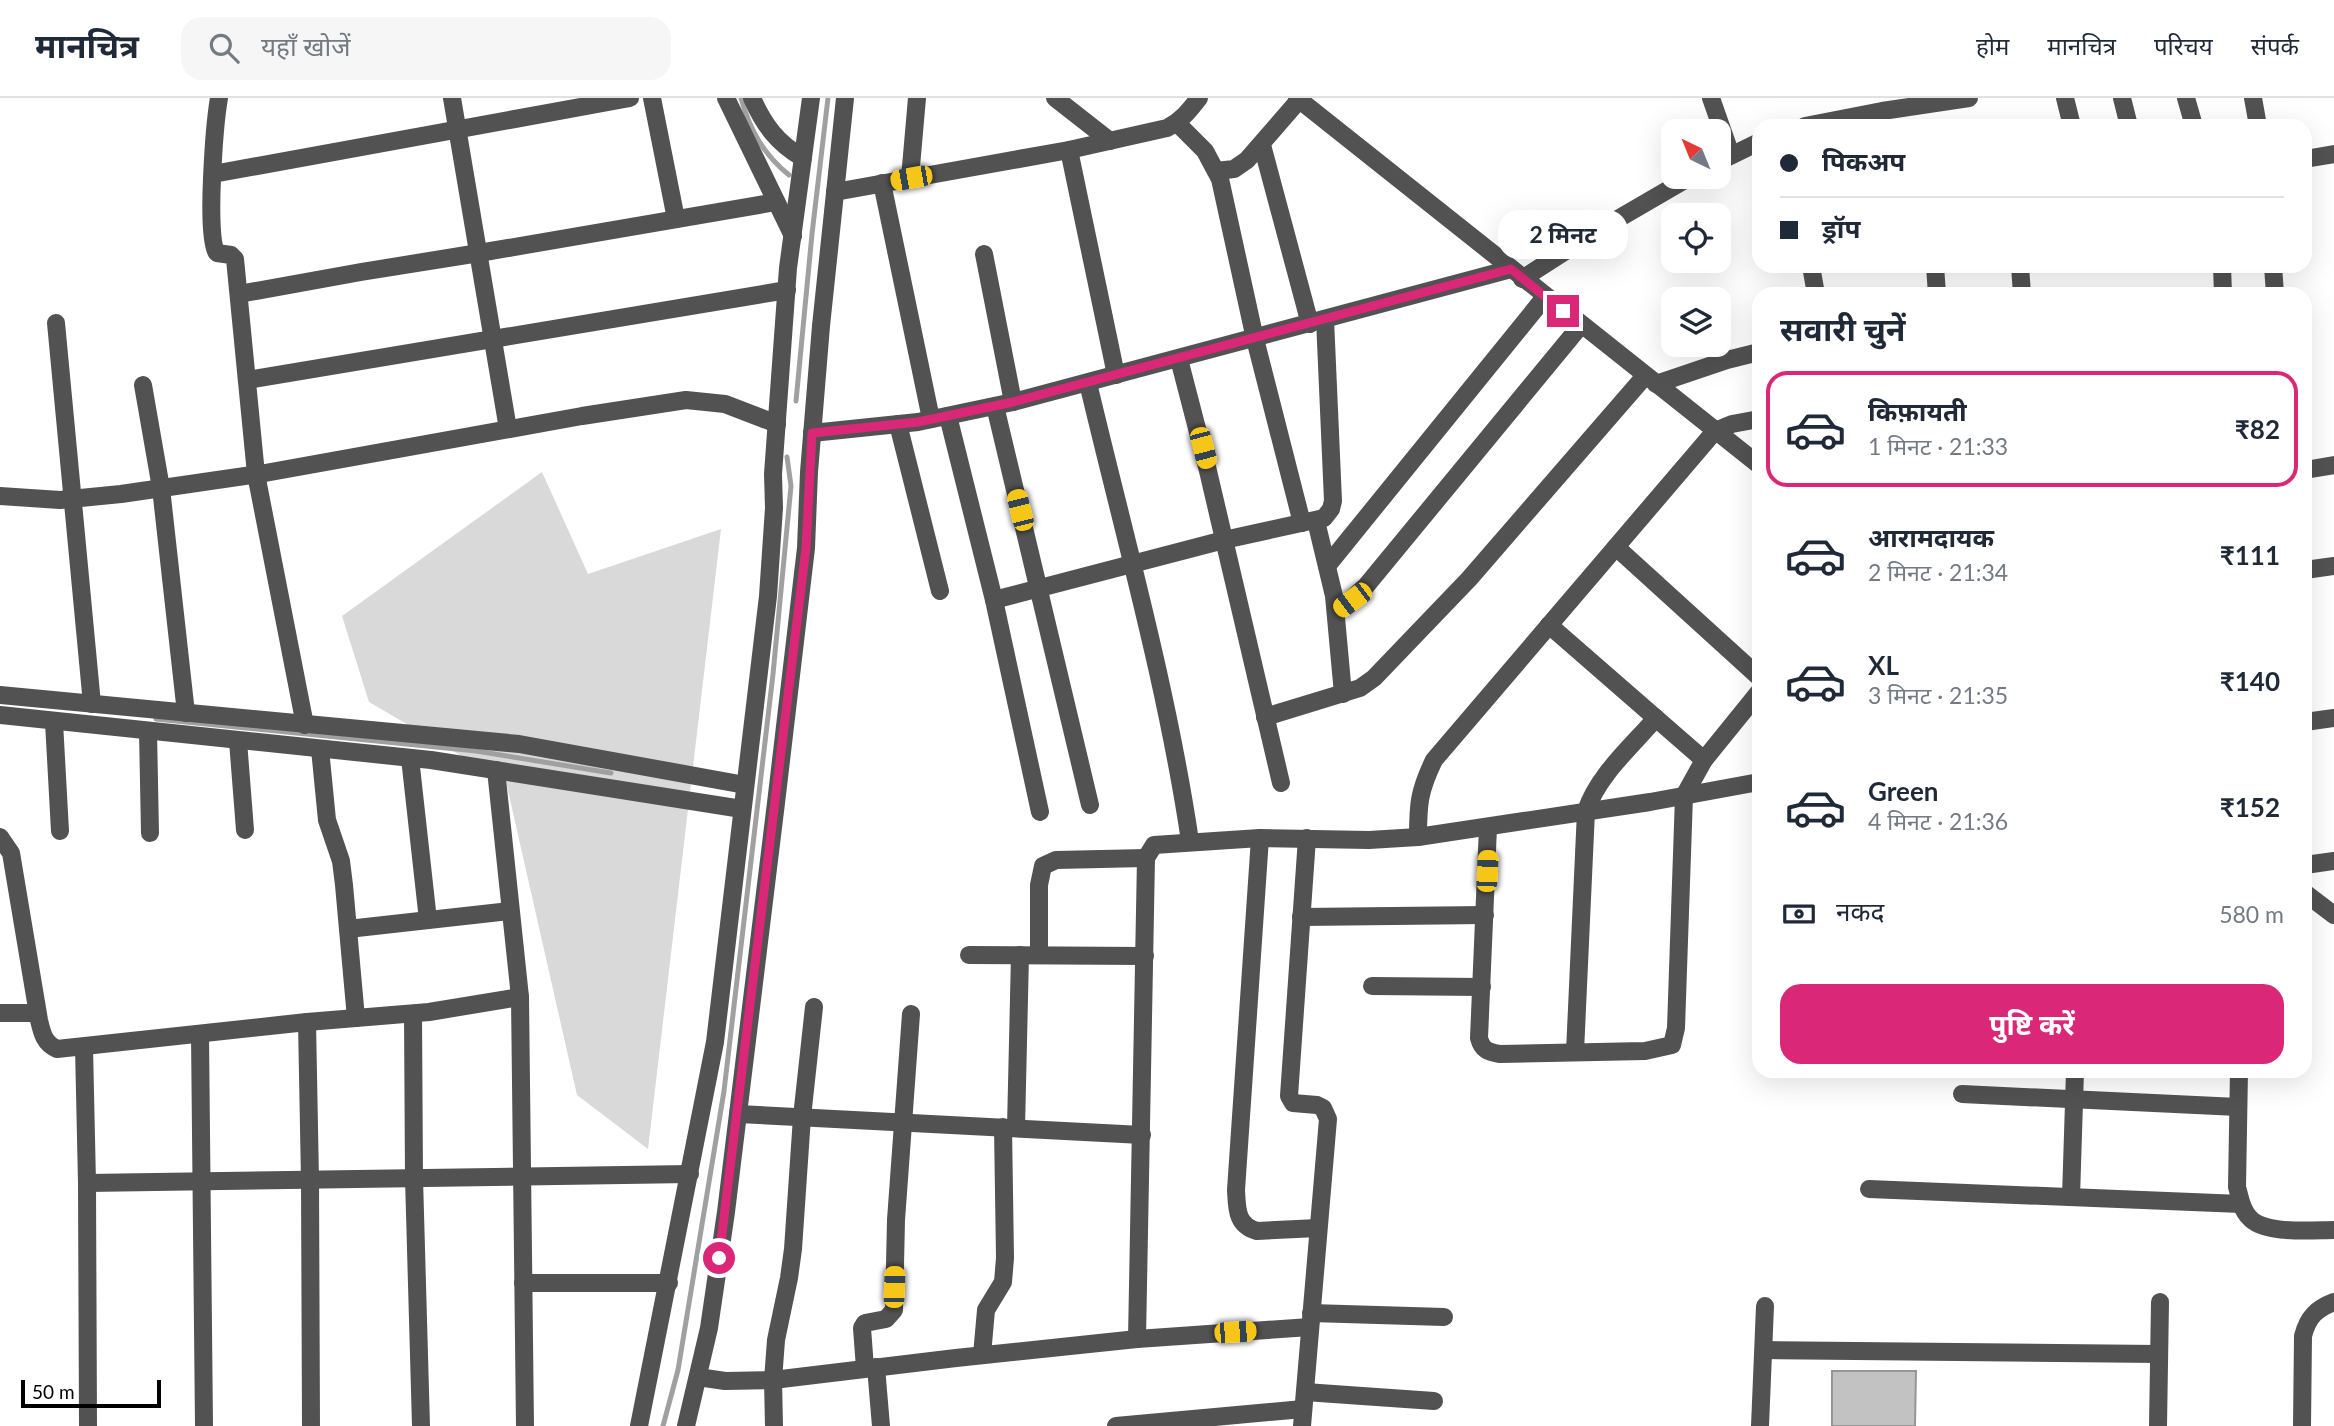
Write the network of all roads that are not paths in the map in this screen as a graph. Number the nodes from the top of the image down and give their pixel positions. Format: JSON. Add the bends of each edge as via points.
{"nodes":[{"id":1,"x":219,"y":98,"type":"edge"},
{"id":2,"x":452,"y":98,"type":"edge"},
{"id":3,"x":630,"y":98,"type":"edge"},
{"id":4,"x":652,"y":98,"type":"edge"},
{"id":5,"x":726,"y":98,"type":"edge"},
{"id":6,"x":752,"y":98,"type":"edge"},
{"id":7,"x":811,"y":98,"type":"edge"},
{"id":8,"x":845,"y":98,"type":"edge"},
{"id":9,"x":917,"y":98,"type":"edge"},
{"id":10,"x":1055,"y":98,"type":"edge"},
{"id":11,"x":1199,"y":98,"type":"edge"},
{"id":12,"x":1711,"y":98,"type":"edge"},
{"id":13,"x":1969,"y":98,"type":"edge"},
{"id":14,"x":2064,"y":98,"type":"edge"},
{"id":15,"x":2122,"y":98,"type":"edge"},
{"id":16,"x":2186,"y":98,"type":"edge"},
{"id":17,"x":2253,"y":98,"type":"edge"},
{"id":18,"x":1298,"y":99,"type":"edge"},
{"id":19,"x":1880,"y":105,"type":"edge"},
{"id":20,"x":1716,"y":119,"type":"edge"},
{"id":21,"x":1830,"y":119,"type":"edge"},
{"id":22,"x":2070,"y":119,"type":"edge"},
{"id":23,"x":2127,"y":119,"type":"edge"},
{"id":24,"x":2192,"y":119,"type":"edge"},
{"id":25,"x":2258,"y":119,"type":"edge"},
{"id":26,"x":1177,"y":123,"type":"junction"},
{"id":27,"x":456,"y":131,"type":"junction"},
{"id":28,"x":1110,"y":141,"type":"junction"},
{"id":29,"x":1262,"y":145,"type":"junction"},
{"id":30,"x":1752,"y":145,"type":"edge"},
{"id":31,"x":1069,"y":150,"type":"junction"},
{"id":32,"x":2334,"y":154,"type":"edge"},
{"id":33,"x":1731,"y":155,"type":"edge"},
{"id":34,"x":803,"y":158,"type":"junction"},
{"id":35,"x":2312,"y":158,"type":"edge"},
{"id":36,"x":1216,"y":171,"type":"junction"},
{"id":37,"x":213,"y":174,"type":"junction"},
{"id":38,"x":911,"y":178,"type":"junction"},
{"id":39,"x":882,"y":183,"type":"junction"},
{"id":40,"x":1669,"y":189,"type":"edge"},
{"id":41,"x":835,"y":191,"type":"junction"},
{"id":42,"x":775,"y":201,"type":"junction"},
{"id":43,"x":676,"y":219,"type":"junction"},
{"id":44,"x":793,"y":236,"type":"junction"},
{"id":45,"x":479,"y":253,"type":"junction"},
{"id":46,"x":984,"y":254,"type":"dead end"},
{"id":47,"x":1517,"y":274,"type":"junction"},
{"id":48,"x":787,"y":290,"type":"junction"},
{"id":49,"x":239,"y":295,"type":"junction"},
{"id":50,"x":1545,"y":297,"type":"junction"},
{"id":51,"x":1318,"y":322,"type":"junction"},
{"id":52,"x":56,"y":323,"type":"dead end"},
{"id":53,"x":1581,"y":325,"type":"junction"},
{"id":54,"x":1255,"y":339,"type":"junction"},
{"id":55,"x":493,"y":340,"type":"junction"},
{"id":56,"x":1752,"y":354,"type":"edge"},
{"id":57,"x":1179,"y":359,"type":"junction"},
{"id":58,"x":1116,"y":375,"type":"junction"},
{"id":59,"x":247,"y":380,"type":"junction"},
{"id":60,"x":1651,"y":380,"type":"junction"},
{"id":61,"x":1088,"y":383,"type":"junction"},
{"id":62,"x":143,"y":385,"type":"dead end"},
{"id":63,"x":1013,"y":402,"type":"junction"},
{"id":64,"x":995,"y":406,"type":"junction"},
{"id":65,"x":939,"y":417,"type":"junction"},
{"id":66,"x":1752,"y":420,"type":"edge"},
{"id":67,"x":777,"y":424,"type":"junction"},
{"id":68,"x":898,"y":424,"type":"junction"},
{"id":69,"x":508,"y":429,"type":"junction"},
{"id":70,"x":1715,"y":430,"type":"junction"},
{"id":71,"x":812,"y":433,"type":"junction"},
{"id":72,"x":1752,"y":460,"type":"edge"},
{"id":73,"x":2334,"y":465,"type":"edge"},
{"id":74,"x":2312,"y":469,"type":"edge"},
{"id":75,"x":256,"y":474,"type":"junction"},
{"id":76,"x":161,"y":488,"type":"junction"},
{"id":77,"x":0,"y":496,"type":"edge"},
{"id":78,"x":72,"y":499,"type":"junction"},
{"id":79,"x":1309,"y":522,"type":"junction"},
{"id":80,"x":1224,"y":540,"type":"junction"},
{"id":81,"x":1616,"y":547,"type":"junction"},
{"id":82,"x":1132,"y":565,"type":"junction"},
{"id":83,"x":1327,"y":566,"type":"junction"},
{"id":84,"x":2334,"y":566,"type":"edge"},
{"id":85,"x":2312,"y":569,"type":"edge"},
{"id":86,"x":1039,"y":589,"type":"junction"},
{"id":87,"x":940,"y":591,"type":"dead end"},
{"id":88,"x":994,"y":600,"type":"junction"},
{"id":89,"x":1336,"y":612,"type":"junction"},
{"id":90,"x":1549,"y":625,"type":"junction"},
{"id":91,"x":1752,"y":671,"type":"edge"},
{"id":92,"x":1343,"y":694,"type":"junction"},
{"id":93,"x":0,"y":695,"type":"edge"},
{"id":94,"x":1752,"y":701,"type":"edge"},
{"id":95,"x":92,"y":704,"type":"junction"},
{"id":96,"x":186,"y":713,"type":"junction"},
{"id":97,"x":0,"y":715,"type":"edge"},
{"id":98,"x":1265,"y":717,"type":"junction"},
{"id":99,"x":2334,"y":718,"type":"edge"},
{"id":100,"x":1657,"y":719,"type":"junction"},
{"id":101,"x":2312,"y":721,"type":"edge"},
{"id":102,"x":54,"y":722,"type":"junction"},
{"id":103,"x":305,"y":725,"type":"junction"},
{"id":104,"x":148,"y":731,"type":"junction"},
{"id":105,"x":238,"y":741,"type":"junction"},
{"id":106,"x":320,"y":749,"type":"junction"},
{"id":107,"x":410,"y":758,"type":"junction"},
{"id":108,"x":1704,"y":760,"type":"junction"},
{"id":109,"x":496,"y":770,"type":"junction"},
{"id":110,"x":1281,"y":783,"type":"dead end"},
{"id":111,"x":1752,"y":783,"type":"edge"},
{"id":112,"x":1684,"y":796,"type":"junction"},
{"id":113,"x":743,"y":797,"type":"junction"},
{"id":114,"x":1090,"y":806,"type":"dead end"},
{"id":115,"x":1586,"y":811,"type":"junction"},
{"id":116,"x":1040,"y":812,"type":"dead end"},
{"id":117,"x":1489,"y":827,"type":"junction"},
{"id":118,"x":245,"y":830,"type":"dead end"},
{"id":119,"x":60,"y":831,"type":"dead end"},
{"id":120,"x":150,"y":833,"type":"dead end"},
{"id":121,"x":0,"y":837,"type":"edge"},
{"id":122,"x":1418,"y":837,"type":"junction"},
{"id":123,"x":1260,"y":838,"type":"junction"},
{"id":124,"x":1307,"y":838,"type":"junction"},
{"id":125,"x":1190,"y":841,"type":"junction"},
{"id":126,"x":1146,"y":858,"type":"junction"},
{"id":127,"x":2334,"y":861,"type":"edge"},
{"id":128,"x":2312,"y":864,"type":"edge"},
{"id":129,"x":2312,"y":898,"type":"edge"},
{"id":130,"x":510,"y":911,"type":"junction"},
{"id":131,"x":1485,"y":915,"type":"junction"},
{"id":132,"x":2334,"y":915,"type":"edge"},
{"id":133,"x":1301,"y":917,"type":"junction"},
{"id":134,"x":428,"y":920,"type":"junction"},
{"id":135,"x":348,"y":929,"type":"junction"},
{"id":136,"x":969,"y":955,"type":"dead end"},
{"id":137,"x":1020,"y":955,"type":"junction"},
{"id":138,"x":1039,"y":955,"type":"junction"},
{"id":139,"x":1145,"y":956,"type":"junction"},
{"id":140,"x":1372,"y":986,"type":"dead end"},
{"id":141,"x":1482,"y":987,"type":"junction"},
{"id":142,"x":520,"y":997,"type":"junction"},
{"id":143,"x":814,"y":1007,"type":"dead end"},
{"id":144,"x":0,"y":1013,"type":"edge"},
{"id":145,"x":37,"y":1013,"type":"junction"},
{"id":146,"x":413,"y":1014,"type":"junction"},
{"id":147,"x":911,"y":1014,"type":"dead end"},
{"id":148,"x":356,"y":1018,"type":"junction"},
{"id":149,"x":307,"y":1022,"type":"junction"},
{"id":150,"x":200,"y":1035,"type":"junction"},
{"id":151,"x":84,"y":1047,"type":"junction"},
{"id":152,"x":1575,"y":1052,"type":"junction"},
{"id":153,"x":2075,"y":1078,"type":"edge"},
{"id":154,"x":2239,"y":1078,"type":"edge"},
{"id":155,"x":1962,"y":1094,"type":"dead end"},
{"id":156,"x":2075,"y":1099,"type":"junction"},
{"id":157,"x":2238,"y":1107,"type":"junction"},
{"id":158,"x":738,"y":1114,"type":"junction"},
{"id":159,"x":802,"y":1117,"type":"junction"},
{"id":160,"x":904,"y":1122,"type":"junction"},
{"id":161,"x":1010,"y":1127,"type":"junction"},
{"id":162,"x":1142,"y":1135,"type":"junction"},
{"id":163,"x":690,"y":1174,"type":"junction"},
{"id":164,"x":521,"y":1176,"type":"junction"},
{"id":165,"x":414,"y":1178,"type":"junction"},
{"id":166,"x":310,"y":1180,"type":"junction"},
{"id":167,"x":200,"y":1181,"type":"junction"},
{"id":168,"x":88,"y":1183,"type":"junction"},
{"id":169,"x":1869,"y":1189,"type":"dead end"},
{"id":170,"x":2071,"y":1197,"type":"junction"},
{"id":171,"x":2241,"y":1204,"type":"junction"},
{"id":172,"x":1318,"y":1228,"type":"junction"},
{"id":173,"x":2334,"y":1230,"type":"edge"},
{"id":174,"x":523,"y":1283,"type":"junction"},
{"id":175,"x":668,"y":1283,"type":"junction"},
{"id":176,"x":2160,"y":1301,"type":"dead end"},
{"id":177,"x":2334,"y":1302,"type":"edge"},
{"id":178,"x":1765,"y":1306,"type":"dead end"},
{"id":179,"x":1444,"y":1317,"type":"dead end"},
{"id":180,"x":1311,"y":1320,"type":"junction"},
{"id":181,"x":1137,"y":1339,"type":"junction"},
{"id":182,"x":1764,"y":1350,"type":"junction"},
{"id":183,"x":2159,"y":1354,"type":"junction"},
{"id":184,"x":982,"y":1355,"type":"junction"},
{"id":185,"x":870,"y":1368,"type":"junction"},
{"id":186,"x":698,"y":1377,"type":"junction"},
{"id":187,"x":773,"y":1380,"type":"junction"},
{"id":188,"x":1434,"y":1401,"type":"dead end"},
{"id":189,"x":1304,"y":1409,"type":"edge"},
{"id":190,"x":88,"y":1426,"type":"edge"},
{"id":191,"x":204,"y":1426,"type":"edge"},
{"id":192,"x":311,"y":1426,"type":"edge"},
{"id":193,"x":421,"y":1426,"type":"edge"},
{"id":194,"x":525,"y":1426,"type":"edge"},
{"id":195,"x":639,"y":1426,"type":"edge"},
{"id":196,"x":686,"y":1426,"type":"edge"},
{"id":197,"x":775,"y":1426,"type":"edge"},
{"id":198,"x":881,"y":1426,"type":"edge"},
{"id":199,"x":1116,"y":1426,"type":"edge"},
{"id":200,"x":1760,"y":1426,"type":"edge"},
{"id":201,"x":2158,"y":1426,"type":"edge"},
{"id":202,"x":2302,"y":1426,"type":"edge"}],
"edges":[{"from":1,"to":37,"type":"street"},
{"from":2,"to":27,"type":"street"},
{"from":3,"to":27,"type":"street"},
{"from":4,"to":43,"type":"street"},
{"from":5,"to":42,"type":"street"},
{"from":6,"to":34,"type":"street","via":[[775,138]]},
{"from":7,"to":34,"type":"street"},
{"from":8,"to":41,"type":"street"},
{"from":9,"to":38,"type":"street"},
{"from":10,"to":28,"type":"street"},
{"from":11,"to":26,"type":"street"},
{"from":12,"to":20,"type":"street"},
{"from":13,"to":19,"type":"street"},
{"from":14,"to":22,"type":"street"},
{"from":15,"to":23,"type":"street"},
{"from":16,"to":24,"type":"street"},
{"from":17,"to":25,"type":"street"},
{"from":18,"to":29,"type":"street"},
{"from":18,"to":47,"type":"street"},
{"from":19,"to":21,"type":"street"},
{"from":26,"to":28,"type":"street"},
{"from":26,"to":36,"type":"street","via":[[1205,151]]},
{"from":27,"to":37,"type":"street"},
{"from":27,"to":45,"type":"street"},
{"from":28,"to":31,"type":"street"},
{"from":29,"to":36,"type":"street","via":[[1234,169]]},
{"from":29,"to":51,"type":"street"},
{"from":30,"to":33,"type":"street"},
{"from":31,"to":38,"type":"street"},
{"from":31,"to":58,"type":"street"},
{"from":32,"to":35,"type":"street"},
{"from":34,"to":44,"type":"street"},
{"from":36,"to":54,"type":"street"},
{"from":37,"to":49,"type":"street","via":[[214,248],[235,259]]},
{"from":38,"to":39,"type":"street"},
{"from":39,"to":41,"type":"street"},
{"from":39,"to":65,"type":"street"},
{"from":40,"to":47,"type":"street"},
{"from":41,"to":71,"type":"street"},
{"from":42,"to":43,"type":"street"},
{"from":42,"to":44,"type":"street"},
{"from":43,"to":45,"type":"street"},
{"from":44,"to":48,"type":"street"},
{"from":45,"to":49,"type":"street"},
{"from":45,"to":55,"type":"street"},
{"from":46,"to":63,"type":"street"},
{"from":47,"to":50,"type":"street"},
{"from":47,"to":51,"type":"street"},
{"from":48,"to":55,"type":"street"},
{"from":48,"to":67,"type":"street"},
{"from":49,"to":59,"type":"street"},
{"from":50,"to":53,"type":"street"},
{"from":50,"to":83,"type":"street"},
{"from":51,"to":54,"type":"street"},
{"from":51,"to":79,"type":"street","via":[[1333,501],[1328,514]]},
{"from":52,"to":78,"type":"street"},
{"from":53,"to":60,"type":"street"},
{"from":53,"to":89,"type":"street","via":[[1366,586]]},
{"from":54,"to":57,"type":"street"},
{"from":54,"to":79,"type":"street"},
{"from":55,"to":59,"type":"street"},
{"from":55,"to":69,"type":"street"},
{"from":56,"to":60,"type":"street"},
{"from":57,"to":58,"type":"street"},
{"from":57,"to":80,"type":"street"},
{"from":58,"to":61,"type":"street"},
{"from":59,"to":75,"type":"street"},
{"from":60,"to":70,"type":"street"},
{"from":60,"to":92,"type":"street","via":[[1389,664],[1360,688]]},
{"from":61,"to":63,"type":"street"},
{"from":61,"to":82,"type":"street"},
{"from":62,"to":76,"type":"street"},
{"from":63,"to":64,"type":"street"},
{"from":64,"to":65,"type":"street"},
{"from":64,"to":86,"type":"street"},
{"from":65,"to":68,"type":"street"},
{"from":65,"to":88,"type":"street"},
{"from":66,"to":70,"type":"street"},
{"from":67,"to":69,"type":"street","via":[[725,404],[686,400]]},
{"from":67,"to":113,"type":"street","via":[[768,596]]},
{"from":68,"to":71,"type":"street"},
{"from":68,"to":87,"type":"street"},
{"from":69,"to":75,"type":"street"},
{"from":70,"to":72,"type":"street"},
{"from":70,"to":81,"type":"street"},
{"from":71,"to":158,"type":"street","via":[[806,548]]},
{"from":73,"to":74,"type":"street"},
{"from":75,"to":76,"type":"street"},
{"from":75,"to":103,"type":"street"},
{"from":76,"to":78,"type":"street"},
{"from":76,"to":96,"type":"street"},
{"from":77,"to":78,"type":"street"},
{"from":78,"to":95,"type":"street"},
{"from":79,"to":80,"type":"street"},
{"from":79,"to":83,"type":"street"},
{"from":80,"to":82,"type":"street"},
{"from":80,"to":98,"type":"street"},
{"from":81,"to":90,"type":"street"},
{"from":81,"to":91,"type":"street"},
{"from":82,"to":86,"type":"street"},
{"from":82,"to":125,"type":"street","via":[[1162,688]]},
{"from":83,"to":89,"type":"street"},
{"from":84,"to":85,"type":"street"},
{"from":86,"to":88,"type":"street"},
{"from":86,"to":114,"type":"street"},
{"from":88,"to":116,"type":"street"},
{"from":89,"to":92,"type":"street"},
{"from":90,"to":100,"type":"street"},
{"from":90,"to":122,"type":"street","via":[[1434,760],[1418,802]]},
{"from":92,"to":98,"type":"street"},
{"from":93,"to":95,"type":"street"},
{"from":94,"to":108,"type":"street"},
{"from":95,"to":96,"type":"street"},
{"from":96,"to":103,"type":"street"},
{"from":97,"to":102,"type":"street"},
{"from":98,"to":110,"type":"street"},
{"from":99,"to":101,"type":"street"},
{"from":100,"to":108,"type":"street"},
{"from":100,"to":115,"type":"street","via":[[1607,775]]},
{"from":102,"to":104,"type":"street"},
{"from":102,"to":119,"type":"street"},
{"from":103,"to":113,"type":"street","via":[[519,744]]},
{"from":104,"to":105,"type":"street"},
{"from":104,"to":120,"type":"street"},
{"from":105,"to":106,"type":"street"},
{"from":105,"to":118,"type":"street"},
{"from":106,"to":107,"type":"street"},
{"from":106,"to":135,"type":"street","via":[[327,820],[341,861]]},
{"from":107,"to":109,"type":"street"},
{"from":107,"to":134,"type":"street"},
{"from":108,"to":112,"type":"street"},
{"from":109,"to":113,"type":"street"},
{"from":109,"to":130,"type":"street"},
{"from":111,"to":112,"type":"street"},
{"from":112,"to":115,"type":"street"},
{"from":112,"to":152,"type":"street","via":[[1675,1040],[1666,1048],[1645,1051]]},
{"from":113,"to":163,"type":"street","via":[[715,1042]]},
{"from":115,"to":117,"type":"street"},
{"from":115,"to":152,"type":"street"},
{"from":117,"to":122,"type":"street"},
{"from":117,"to":131,"type":"street"},
{"from":121,"to":145,"type":"street","via":[[11,853]]},
{"from":122,"to":124,"type":"street"},
{"from":123,"to":124,"type":"street"},
{"from":123,"to":125,"type":"street"},
{"from":123,"to":172,"type":"street","via":[[1237,1211],[1241,1223],[1256,1231]]},
{"from":124,"to":133,"type":"street"},
{"from":125,"to":126,"type":"street","via":[[1154,845]]},
{"from":126,"to":138,"type":"street","via":[[1056,860],[1043,866]]},
{"from":126,"to":139,"type":"street"},
{"from":127,"to":128,"type":"street"},
{"from":129,"to":132,"type":"street"},
{"from":130,"to":134,"type":"street"},
{"from":130,"to":142,"type":"street"},
{"from":131,"to":133,"type":"street"},
{"from":131,"to":141,"type":"street"},
{"from":133,"to":172,"type":"street","via":[[1289,1096],[1293,1103],[1317,1105],[1327,1113]]},
{"from":134,"to":135,"type":"street"},
{"from":135,"to":148,"type":"street"},
{"from":136,"to":137,"type":"street"},
{"from":137,"to":138,"type":"street"},
{"from":137,"to":161,"type":"street"},
{"from":138,"to":139,"type":"street"},
{"from":139,"to":162,"type":"street"},
{"from":140,"to":141,"type":"street"},
{"from":141,"to":152,"type":"street","via":[[1479,1038],[1483,1049],[1500,1054]]},
{"from":142,"to":146,"type":"street"},
{"from":142,"to":164,"type":"street"},
{"from":143,"to":159,"type":"street"},
{"from":144,"to":145,"type":"street"},
{"from":145,"to":151,"type":"street","via":[[49,1045],[57,1049]]},
{"from":146,"to":148,"type":"street"},
{"from":146,"to":165,"type":"street"},
{"from":147,"to":160,"type":"street"},
{"from":148,"to":149,"type":"street"},
{"from":149,"to":150,"type":"street"},
{"from":149,"to":166,"type":"street"},
{"from":150,"to":151,"type":"street"},
{"from":150,"to":167,"type":"street"},
{"from":151,"to":168,"type":"street"},
{"from":153,"to":156,"type":"street"},
{"from":154,"to":157,"type":"street"},
{"from":155,"to":156,"type":"street"},
{"from":156,"to":157,"type":"street"},
{"from":156,"to":170,"type":"street"},
{"from":157,"to":171,"type":"street"},
{"from":158,"to":159,"type":"street"},
{"from":158,"to":186,"type":"street","via":[[715,1289]]},
{"from":159,"to":160,"type":"street"},
{"from":159,"to":187,"type":"street","via":[[793,1249]]},
{"from":160,"to":161,"type":"street"},
{"from":160,"to":185,"type":"street","via":[[894,1310],[886,1319],[865,1323],[862,1328]]},
{"from":161,"to":162,"type":"street"},
{"from":161,"to":184,"type":"street","via":[[1003,1282],[986,1310]]},
{"from":162,"to":181,"type":"street"},
{"from":163,"to":164,"type":"street"},
{"from":163,"to":175,"type":"street"},
{"from":164,"to":165,"type":"street"},
{"from":164,"to":174,"type":"street"},
{"from":165,"to":166,"type":"street"},
{"from":165,"to":193,"type":"street"},
{"from":166,"to":167,"type":"street"},
{"from":166,"to":192,"type":"street"},
{"from":167,"to":168,"type":"street"},
{"from":167,"to":191,"type":"street"},
{"from":168,"to":190,"type":"street"},
{"from":169,"to":170,"type":"street"},
{"from":170,"to":171,"type":"street"},
{"from":171,"to":173,"type":"street","via":[[2249,1219],[2260,1226]]},
{"from":172,"to":180,"type":"street"},
{"from":174,"to":175,"type":"street"},
{"from":174,"to":194,"type":"street"},
{"from":175,"to":195,"type":"street"},
{"from":176,"to":183,"type":"street"},
{"from":177,"to":202,"type":"street","via":[[2316,1310],[2306,1322]]},
{"from":178,"to":182,"type":"street"},
{"from":179,"to":180,"type":"street"},
{"from":180,"to":181,"type":"street"},
{"from":180,"to":189,"type":"street"},
{"from":181,"to":184,"type":"street"},
{"from":182,"to":183,"type":"street"},
{"from":182,"to":200,"type":"street"},
{"from":183,"to":201,"type":"street"},
{"from":184,"to":185,"type":"street"},
{"from":185,"to":187,"type":"street"},
{"from":185,"to":198,"type":"street"},
{"from":186,"to":187,"type":"street"},
{"from":186,"to":196,"type":"street"},
{"from":187,"to":197,"type":"street"},
{"from":188,"to":189,"type":"street"},
{"from":189,"to":199,"type":"street"}]}
